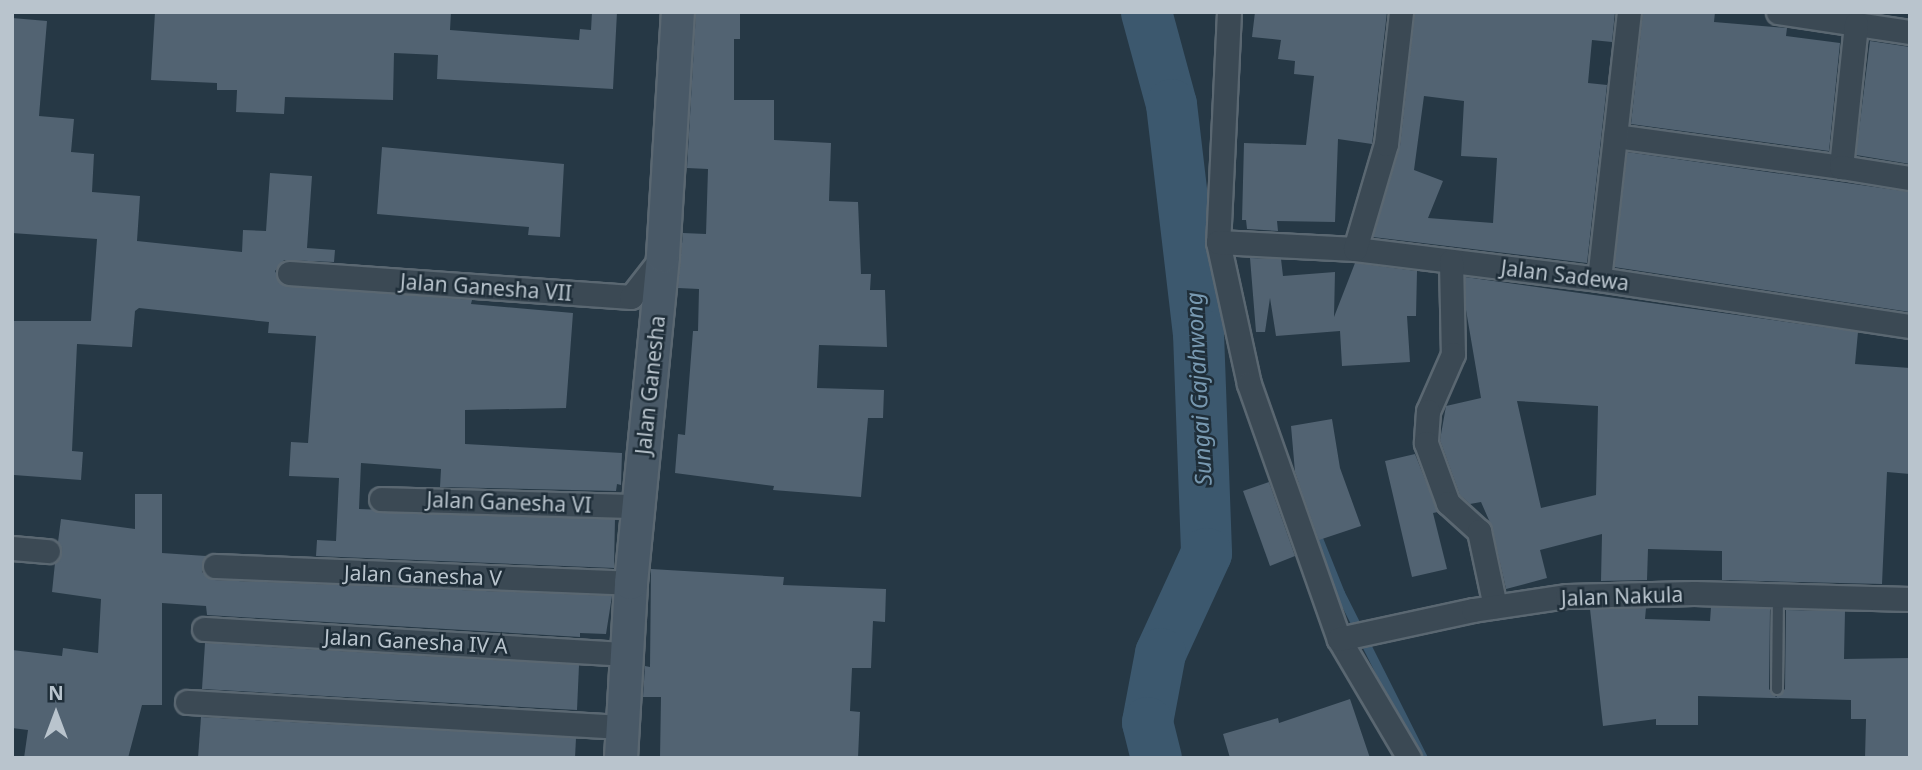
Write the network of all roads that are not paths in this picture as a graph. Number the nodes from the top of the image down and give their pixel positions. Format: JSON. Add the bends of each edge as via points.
{"nodes":[{"id":1,"x":677,"y":12,"type":"edge"},
{"id":2,"x":1228,"y":12,"type":"edge"},
{"id":3,"x":1401,"y":12,"type":"edge"},
{"id":4,"x":1629,"y":12,"type":"edge"},
{"id":5,"x":1778,"y":12,"type":"edge"},
{"id":6,"x":1856,"y":24,"type":"junction"},
{"id":7,"x":1910,"y":32,"type":"edge"},
{"id":8,"x":1615,"y":136,"type":"junction"},
{"id":9,"x":1842,"y":167,"type":"junction"},
{"id":10,"x":1910,"y":178,"type":"edge"},
{"id":11,"x":1225,"y":243,"type":"junction"},
{"id":12,"x":1355,"y":249,"type":"junction"},
{"id":13,"x":663,"y":256,"type":"junction"},
{"id":14,"x":1451,"y":261,"type":"junction"},
{"id":15,"x":289,"y":273,"type":"dead end"},
{"id":16,"x":1599,"y":279,"type":"junction"},
{"id":17,"x":1910,"y":326,"type":"edge"},
{"id":18,"x":381,"y":499,"type":"dead end"},
{"id":19,"x":638,"y":506,"type":"junction"},
{"id":20,"x":12,"y":548,"type":"edge"},
{"id":21,"x":48,"y":551,"type":"dead end"},
{"id":22,"x":215,"y":566,"type":"dead end"},
{"id":23,"x":631,"y":583,"type":"junction"},
{"id":24,"x":1778,"y":596,"type":"junction"},
{"id":25,"x":1910,"y":599,"type":"edge"},
{"id":26,"x":1496,"y":606,"type":"junction"},
{"id":27,"x":204,"y":629,"type":"dead end"},
{"id":28,"x":1352,"y":635,"type":"junction"},
{"id":29,"x":628,"y":654,"type":"junction"},
{"id":30,"x":1777,"y":689,"type":"dead end"},
{"id":31,"x":187,"y":702,"type":"dead end"},
{"id":32,"x":622,"y":742,"type":"edge"},
{"id":33,"x":1409,"y":758,"type":"edge"}],
"edges":[{"from":1,"to":13,"type":"street","name":"Jalan Ganesha"},
{"from":2,"to":11,"type":"street"},
{"from":3,"to":12,"type":"street","via":[[1386,144]]},
{"from":4,"to":8,"type":"street"},
{"from":5,"to":6,"type":"street"},
{"from":6,"to":7,"type":"street"},
{"from":6,"to":9,"type":"street"},
{"from":8,"to":9,"type":"street"},
{"from":8,"to":16,"type":"street"},
{"from":9,"to":10,"type":"street"},
{"from":11,"to":12,"type":"street","name":"Jalan Sadewa"},
{"from":11,"to":28,"type":"street","via":[[1249,384]]},
{"from":12,"to":14,"type":"street","name":"Jalan Sadewa"},
{"from":13,"to":15,"type":"street","name":"Jalan Ganesha VII","via":[[631,297]]},
{"from":13,"to":19,"type":"street","name":"Jalan Ganesha"},
{"from":14,"to":16,"type":"street","name":"Jalan Sadewa"},
{"from":14,"to":26,"type":"street","via":[[1453,354],[1428,411],[1426,443],[1448,503],[1479,531]]},
{"from":16,"to":17,"type":"street","name":"Jalan Sadewa"},
{"from":18,"to":19,"type":"street","name":"Jalan Ganesha VI"},
{"from":19,"to":23,"type":"street","name":"Jalan Ganesha"},
{"from":20,"to":21,"type":"street"},
{"from":22,"to":23,"type":"street","name":"Jalan Ganesha V"},
{"from":23,"to":29,"type":"street","name":"Jalan Ganesha"},
{"from":24,"to":25,"type":"street","name":"Jalan Nakula"},
{"from":24,"to":26,"type":"street","name":"Jalan Nakula","via":[[1620,593]]},
{"from":24,"to":30,"type":"lane"},
{"from":26,"to":28,"type":"street","name":"Jalan Nakula"},
{"from":27,"to":29,"type":"street","name":"Jalan Ganesha IV A"},
{"from":28,"to":33,"type":"street"},
{"from":29,"to":32,"type":"street","name":"Jalan Ganesha"},
{"from":31,"to":32,"type":"street"}]}
